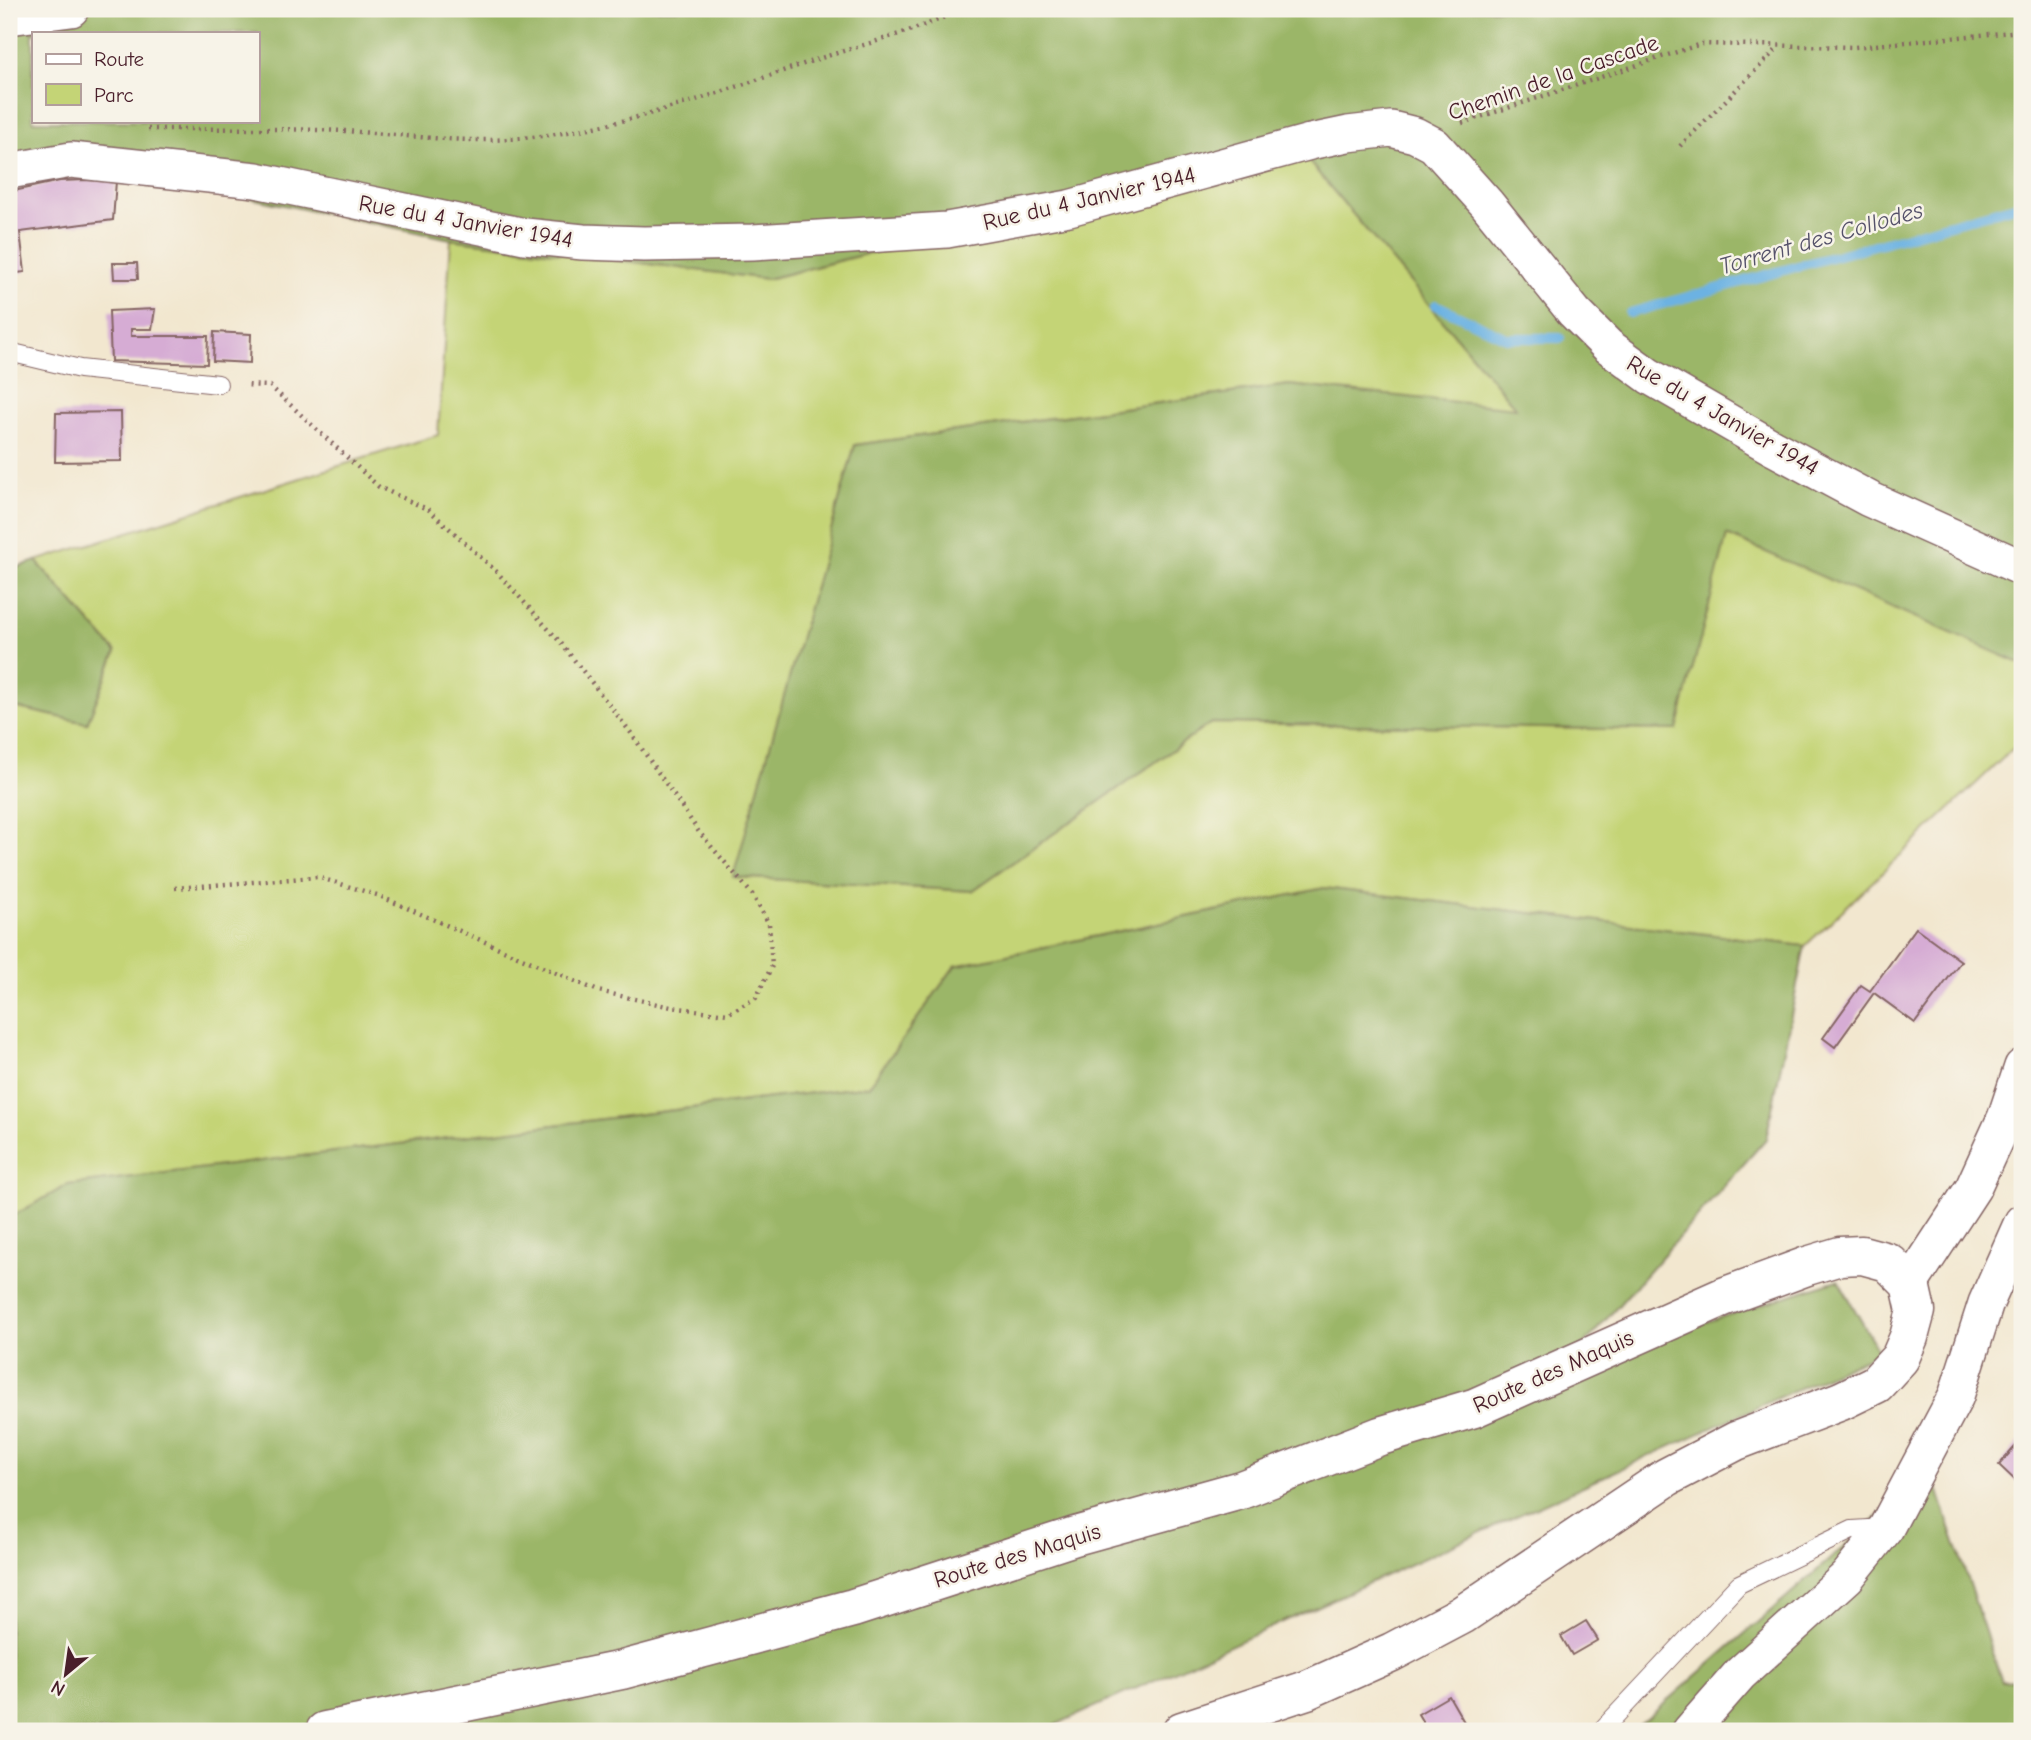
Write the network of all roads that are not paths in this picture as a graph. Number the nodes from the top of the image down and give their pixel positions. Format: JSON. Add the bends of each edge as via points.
{"nodes":[{"id":1,"x":71,"y":9,"type":"edge"},
{"id":2,"x":9,"y":17,"type":"edge"},
{"id":3,"x":9,"y":171,"type":"edge"},
{"id":4,"x":9,"y":352,"type":"edge"},
{"id":5,"x":218,"y":384,"type":"road end"},
{"id":6,"x":2022,"y":568,"type":"edge"},
{"id":7,"x":2022,"y":1067,"type":"edge"},
{"id":8,"x":2014,"y":1123,"type":"edge"},
{"id":9,"x":2022,"y":1222,"type":"edge"},
{"id":10,"x":1910,"y":1284,"type":"junction"},
{"id":11,"x":1886,"y":1528,"type":"junction"},
{"id":12,"x":325,"y":1731,"type":"edge"},
{"id":13,"x":1182,"y":1731,"type":"edge"},
{"id":14,"x":1601,"y":1731,"type":"edge"},
{"id":15,"x":1690,"y":1731,"type":"edge"}],
"edges":[{"from":1,"to":2,"type":"street"},
{"from":3,"to":6,"type":"street","name":"Rue du 4 Janvier 1944","via":[[71,160],[256,180],[525,236],[643,244],[753,242],[947,230],[1069,208],[1310,142],[1391,130],[1434,145],[1574,312],[1648,376],[1869,499]]},
{"from":4,"to":5,"type":"lane","via":[[80,369]]},
{"from":7,"to":8,"type":"street"},
{"from":8,"to":10,"type":"street"},
{"from":9,"to":11,"type":"street","via":[[1986,1303],[1956,1396]]},
{"from":10,"to":12,"type":"street","name":"Route des Maquis","via":[[1888,1262],[1861,1255],[1829,1259],[1723,1297],[1474,1408],[1380,1436],[1241,1490],[1074,1536],[853,1608],[622,1670]]},
{"from":10,"to":13,"type":"street","via":[[1916,1311],[1909,1337],[1900,1358],[1876,1384],[1736,1441],[1667,1477],[1462,1615],[1392,1652],[1307,1690]]},
{"from":11,"to":14,"type":"lane","via":[[1852,1530],[1739,1584]]},
{"from":11,"to":15,"type":"street","via":[[1847,1577],[1740,1674]]}]}
